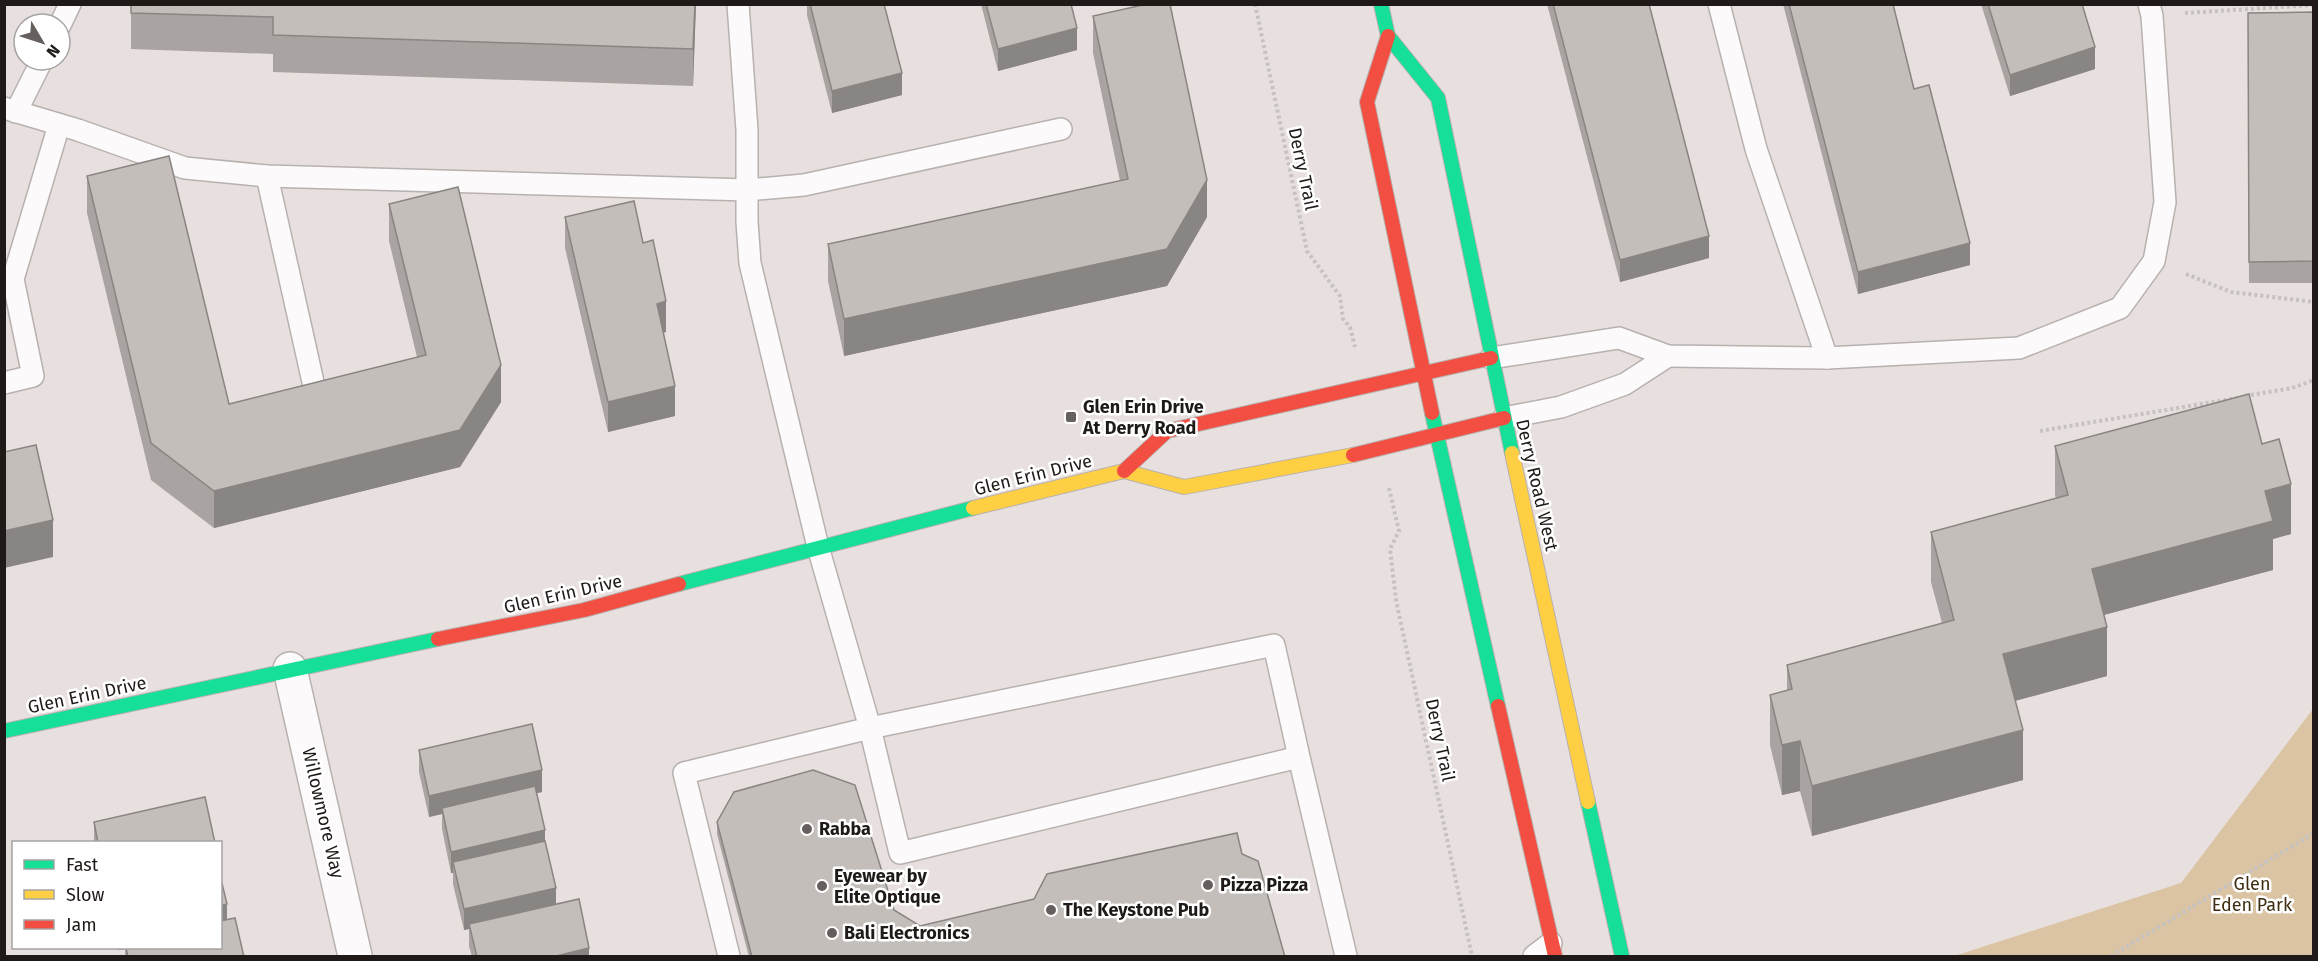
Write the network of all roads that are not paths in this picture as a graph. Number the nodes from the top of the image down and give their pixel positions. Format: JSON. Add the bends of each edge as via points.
{"nodes":[{"id":1,"x":738,"y":4,"type":"edge"},
{"id":2,"x":1381,"y":4,"type":"edge"},
{"id":3,"x":1719,"y":4,"type":"edge"},
{"id":4,"x":2150,"y":10,"type":"edge"},
{"id":5,"x":1388,"y":36,"type":"junction"},
{"id":6,"x":34,"y":72,"type":"edge"},
{"id":7,"x":10,"y":110,"type":"edge"},
{"id":8,"x":59,"y":125,"type":"junction"},
{"id":9,"x":1061,"y":129,"type":"dead end"},
{"id":10,"x":267,"y":176,"type":"junction"},
{"id":11,"x":747,"y":190,"type":"junction"},
{"id":12,"x":1668,"y":356,"type":"junction"},
{"id":13,"x":1491,"y":357,"type":"junction"},
{"id":14,"x":1827,"y":358,"type":"junction"},
{"id":15,"x":1424,"y":373,"type":"junction"},
{"id":16,"x":313,"y":382,"type":"edge"},
{"id":17,"x":4,"y":383,"type":"edge"},
{"id":18,"x":1504,"y":418,"type":"junction"},
{"id":19,"x":1437,"y":435,"type":"junction"},
{"id":20,"x":1124,"y":471,"type":"junction"},
{"id":21,"x":818,"y":547,"type":"junction"},
{"id":22,"x":290,"y":669,"type":"junction"},
{"id":23,"x":870,"y":728,"type":"junction"},
{"id":24,"x":4,"y":731,"type":"edge"},
{"id":25,"x":1299,"y":757,"type":"junction"},
{"id":26,"x":1553,"y":950,"type":"edge"},
{"id":27,"x":355,"y":957,"type":"edge"},
{"id":28,"x":729,"y":957,"type":"edge"},
{"id":29,"x":1346,"y":957,"type":"edge"},
{"id":30,"x":1534,"y":957,"type":"edge"},
{"id":31,"x":1622,"y":957,"type":"edge"}],
"edges":[{"from":1,"to":11,"type":"lane"},
{"from":2,"to":5,"type":"street","name":"Derry Road West"},
{"from":3,"to":14,"type":"lane","via":[[1756,148]]},
{"from":4,"to":14,"type":"lane","via":[[2165,202],[2154,261],[2120,308],[2019,348]]},
{"from":5,"to":13,"type":"street","name":"Derry Road West","via":[[1438,98]]},
{"from":5,"to":15,"type":"street","via":[[1366,102]]},
{"from":6,"to":7,"type":"lane"},
{"from":7,"to":8,"type":"lane"},
{"from":8,"to":10,"type":"lane","via":[[185,168]]},
{"from":8,"to":17,"type":"lane","via":[[13,279],[33,376]]},
{"from":9,"to":11,"type":"lane","via":[[804,185]]},
{"from":10,"to":11,"type":"lane"},
{"from":10,"to":16,"type":"lane"},
{"from":11,"to":21,"type":"lane","via":[[750,262]]},
{"from":12,"to":13,"type":"lane","via":[[1619,338]]},
{"from":12,"to":14,"type":"lane"},
{"from":12,"to":18,"type":"lane","via":[[1625,384],[1561,407]]},
{"from":13,"to":15,"type":"street","name":"Glen Erin Drive"},
{"from":13,"to":18,"type":"street","name":"Derry Road West"},
{"from":15,"to":19,"type":"street"},
{"from":15,"to":20,"type":"street","name":"Glen Erin Drive","via":[[1167,431]]},
{"from":18,"to":19,"type":"street","name":"Glen Erin Drive"},
{"from":18,"to":31,"type":"street","name":"Derry Road West"},
{"from":19,"to":20,"type":"street","name":"Glen Erin Drive","via":[[1379,450],[1184,487]]},
{"from":19,"to":26,"type":"street"},
{"from":20,"to":21,"type":"street","name":"Glen Erin Drive"},
{"from":21,"to":22,"type":"street","name":"Glen Erin Drive","via":[[584,610]]},
{"from":21,"to":23,"type":"lane"},
{"from":22,"to":24,"type":"street","name":"Glen Erin Drive"},
{"from":22,"to":27,"type":"street","name":"Willowmore Way"},
{"from":23,"to":25,"type":"lane","via":[[1274,645]]},
{"from":23,"to":25,"type":"lane","via":[[900,853]]},
{"from":23,"to":28,"type":"lane","via":[[684,773]]},
{"from":25,"to":29,"type":"lane"},
{"from":26,"to":30,"type":"lane"}]}
